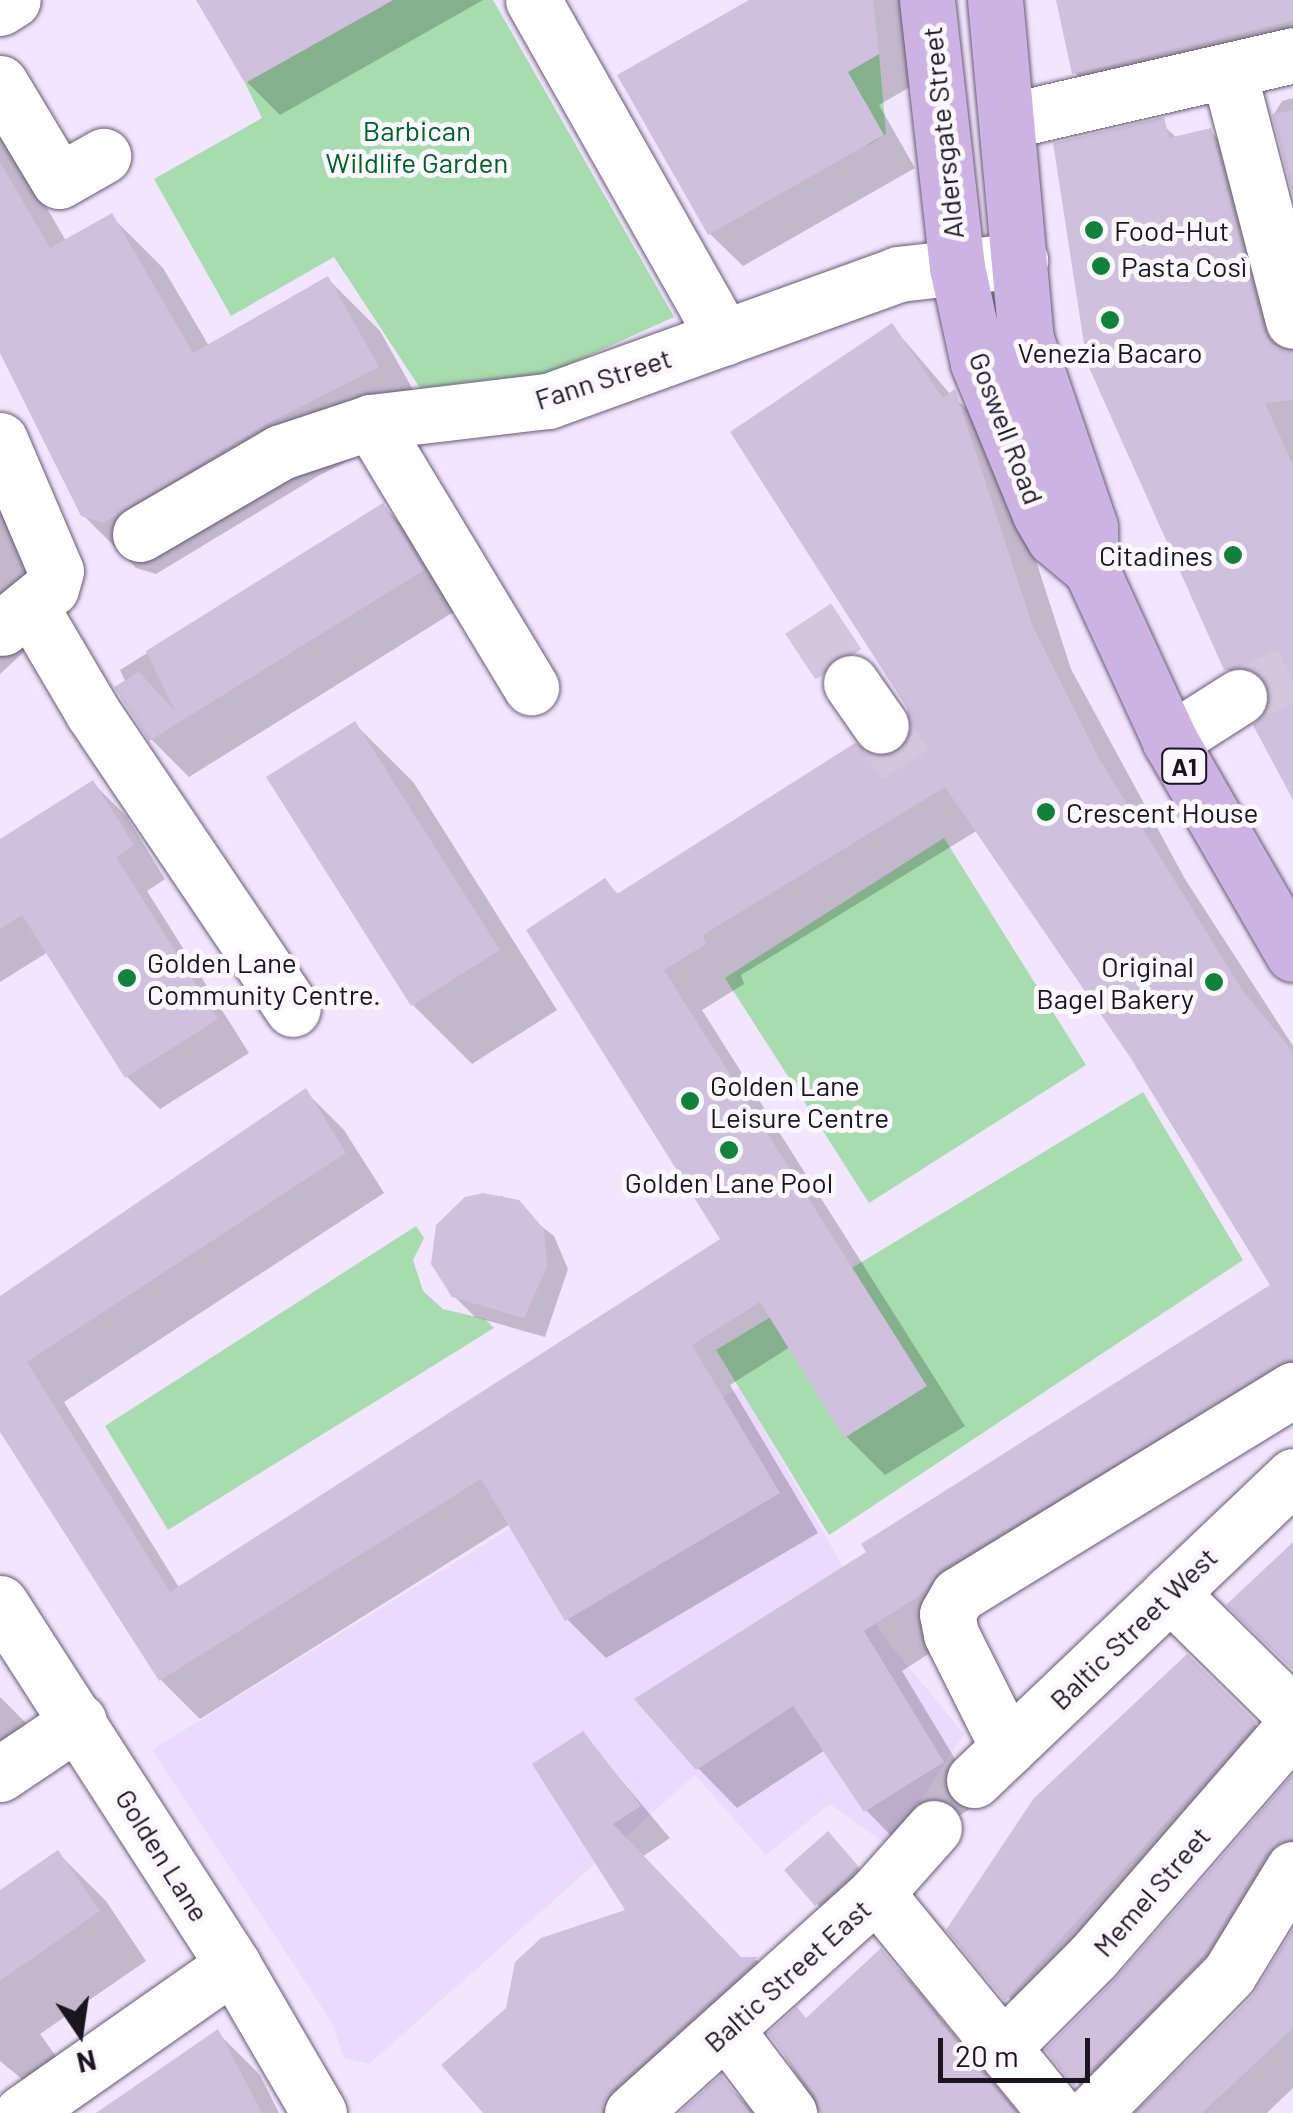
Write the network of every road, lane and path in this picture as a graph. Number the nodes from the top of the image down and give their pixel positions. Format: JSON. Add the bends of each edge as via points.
{"nodes":[{"id":1,"x":13,"y":0,"type":"edge"},
{"id":2,"x":533,"y":0,"type":"edge"},
{"id":3,"x":928,"y":0,"type":"edge"},
{"id":4,"x":994,"y":0,"type":"edge"},
{"id":5,"x":0,"y":8,"type":"edge"},
{"id":6,"x":1293,"y":55,"type":"edge"},
{"id":7,"x":1229,"y":73,"type":"junction"},
{"id":8,"x":0,"y":82,"type":"edge"},
{"id":9,"x":1008,"y":121,"type":"junction"},
{"id":10,"x":103,"y":156,"type":"dead end"},
{"id":11,"x":1020,"y":260,"type":"junction"},
{"id":12,"x":957,"y":267,"type":"junction"},
{"id":13,"x":1293,"y":322,"type":"edge"},
{"id":14,"x":724,"y":338,"type":"junction"},
{"id":15,"x":372,"y":422,"type":"junction"},
{"id":16,"x":0,"y":440,"type":"edge"},
{"id":17,"x":140,"y":534,"type":"dead end"},
{"id":18,"x":1092,"y":569,"type":"junction"},
{"id":19,"x":28,"y":602,"type":"edge"},
{"id":20,"x":532,"y":687,"type":"dead end"},
{"id":21,"x":1240,"y":697,"type":"tunnel mouth"},
{"id":22,"x":1170,"y":741,"type":"junction"},
{"id":23,"x":1293,"y":954,"type":"edge"},
{"id":24,"x":293,"y":1009,"type":"dead end"},
{"id":25,"x":1293,"y":1390,"type":"edge"},
{"id":26,"x":1293,"y":1476,"type":"edge"},
{"id":27,"x":1170,"y":1593,"type":"junction"},
{"id":28,"x":0,"y":1603,"type":"edge"},
{"id":29,"x":1293,"y":1714,"type":"edge"},
{"id":30,"x":79,"y":1722,"type":"junction"},
{"id":31,"x":1293,"y":1727,"type":"edge"},
{"id":32,"x":0,"y":1774,"type":"edge"},
{"id":33,"x":934,"y":1828,"type":"dead end"},
{"id":34,"x":1293,"y":1869,"type":"edge"},
{"id":35,"x":876,"y":1893,"type":"junction"},
{"id":36,"x":233,"y":1966,"type":"junction"},
{"id":37,"x":727,"y":2031,"type":"junction"},
{"id":38,"x":1002,"y":2048,"type":"junction"},
{"id":39,"x":22,"y":2113,"type":"edge"},
{"id":40,"x":319,"y":2113,"type":"edge"},
{"id":41,"x":632,"y":2113,"type":"edge"},
{"id":42,"x":789,"y":2113,"type":"edge"},
{"id":43,"x":1056,"y":2113,"type":"edge"},
{"id":44,"x":1092,"y":2113,"type":"edge"}],
"edges":[{"from":1,"to":5,"type":"street"},
{"from":2,"to":14,"type":"street"},
{"from":3,"to":12,"type":"main road","name":"Aldersgate Street","number":"A1"},
{"from":4,"to":9,"type":"main road","number":"A1"},
{"from":6,"to":7,"type":"street"},
{"from":7,"to":9,"type":"street"},
{"from":7,"to":13,"type":"street"},
{"from":8,"to":10,"type":"street","via":[[59,181]]},
{"from":9,"to":11,"type":"main road","number":"A1"},
{"from":11,"to":12,"type":"street","name":"Fann Street"},
{"from":11,"to":18,"type":"main road","name":"Goswell Road","number":"A1","via":[[1026,339],[1090,527]]},
{"from":12,"to":14,"type":"street","name":"Fann Street","via":[[898,274]]},
{"from":12,"to":18,"type":"main road","name":"Goswell Road","number":"A1","via":[[978,363],[1010,452],[1054,538]]},
{"from":14,"to":15,"type":"street","name":"Fann Street","via":[[548,401]]},
{"from":15,"to":17,"type":"street","name":"Fann Street","via":[[281,452]]},
{"from":15,"to":20,"type":"street"},
{"from":16,"to":19,"type":"street"},
{"from":18,"to":22,"type":"main road","name":"Goswell Road","number":"A1"},
{"from":19,"to":24,"type":"street","via":[[93,713]]},
{"from":21,"to":22,"type":"street"},
{"from":22,"to":23,"type":"main road","name":"Goswell Road","number":"A1"},
{"from":25,"to":27,"type":"street","name":"Baltic Street West","via":[[958,1596],[948,1614],[950,1634],[991,1764]]},
{"from":26,"to":27,"type":"street","name":"Baltic Street West"},
{"from":27,"to":29,"type":"street"},
{"from":28,"to":30,"type":"street","name":"Golden Lane"},
{"from":30,"to":32,"type":"street"},
{"from":30,"to":36,"type":"street","name":"Golden Lane"},
{"from":31,"to":38,"type":"street","name":"Memel Street","via":[[1093,1957]]},
{"from":33,"to":35,"type":"street","name":"Baltic Street East"},
{"from":34,"to":44,"type":"street","via":[[1229,1974]]},
{"from":35,"to":37,"type":"street","name":"Baltic Street East"},
{"from":35,"to":38,"type":"street"},
{"from":36,"to":39,"type":"street"},
{"from":36,"to":40,"type":"street","name":"Golden Lane"},
{"from":37,"to":41,"type":"street","name":"Baltic Street East"},
{"from":37,"to":42,"type":"street"},
{"from":38,"to":43,"type":"street"}]}
